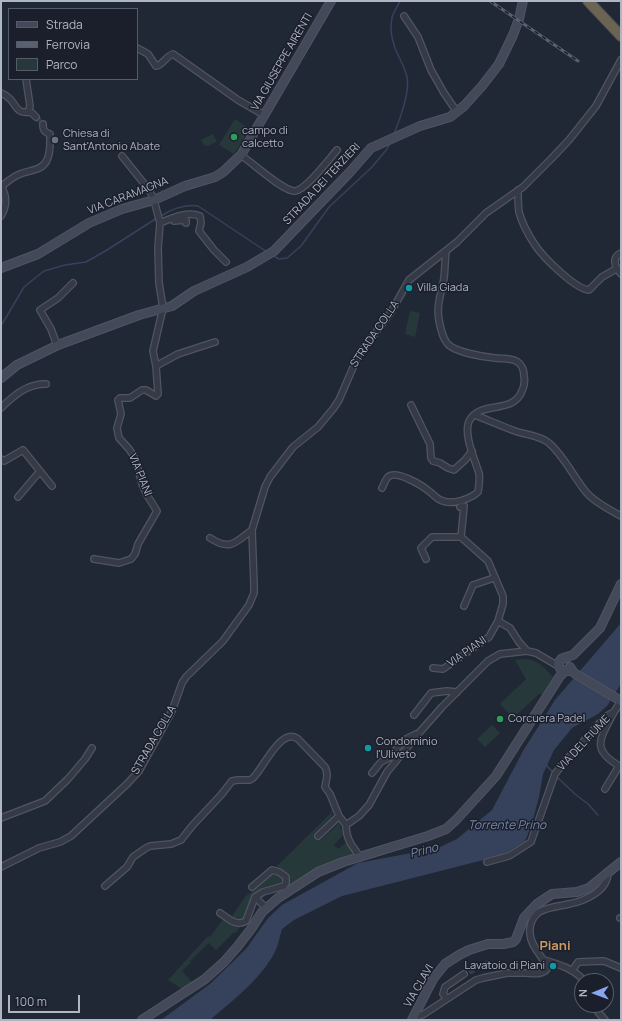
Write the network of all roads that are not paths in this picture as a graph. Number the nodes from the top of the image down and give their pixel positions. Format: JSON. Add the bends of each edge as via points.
{"nodes":[{"id":1,"x":331,"y":1,"type":"edge"},
{"id":2,"x":523,"y":1,"type":"edge"},
{"id":3,"x":588,"y":1,"type":"edge"},
{"id":4,"x":596,"y":1,"type":"edge"},
{"id":5,"x":404,"y":16,"type":"dead end"},
{"id":6,"x":610,"y":20,"type":"junction"},
{"id":7,"x":621,"y":27,"type":"edge"},
{"id":8,"x":621,"y":36,"type":"edge"},
{"id":9,"x":621,"y":42,"type":"edge"},
{"id":10,"x":138,"y":49,"type":"edge"},
{"id":11,"x":621,"y":60,"type":"edge"},
{"id":12,"x":26,"y":80,"type":"edge"},
{"id":13,"x":1,"y":93,"type":"edge"},
{"id":14,"x":28,"y":112,"type":"junction"},
{"id":15,"x":457,"y":112,"type":"junction"},
{"id":16,"x":264,"y":115,"type":"junction"},
{"id":17,"x":36,"y":117,"type":"tunnel mouth"},
{"id":18,"x":42,"y":123,"type":"tunnel mouth"},
{"id":19,"x":337,"y":150,"type":"dead end"},
{"id":20,"x":241,"y":155,"type":"junction"},
{"id":21,"x":122,"y":156,"type":"dead end"},
{"id":22,"x":224,"y":172,"type":"joint"},
{"id":23,"x":1,"y":186,"type":"edge"},
{"id":24,"x":518,"y":190,"type":"junction"},
{"id":25,"x":154,"y":200,"type":"junction"},
{"id":26,"x":1,"y":216,"type":"edge"},
{"id":27,"x":186,"y":223,"type":"dead end"},
{"id":28,"x":160,"y":225,"type":"junction"},
{"id":29,"x":446,"y":251,"type":"junction"},
{"id":30,"x":621,"y":252,"type":"edge"},
{"id":31,"x":226,"y":262,"type":"dead end"},
{"id":32,"x":1,"y":268,"type":"edge"},
{"id":33,"x":616,"y":269,"type":"junction"},
{"id":34,"x":621,"y":274,"type":"edge"},
{"id":35,"x":73,"y":283,"type":"dead end"},
{"id":36,"x":163,"y":308,"type":"junction"},
{"id":37,"x":215,"y":342,"type":"dead end"},
{"id":38,"x":56,"y":345,"type":"junction"},
{"id":39,"x":156,"y":366,"type":"junction"},
{"id":40,"x":1,"y":378,"type":"edge"},
{"id":41,"x":46,"y":384,"type":"dead end"},
{"id":42,"x":411,"y":405,"type":"dead end"},
{"id":43,"x":1,"y":408,"type":"edge"},
{"id":44,"x":475,"y":415,"type":"junction"},
{"id":45,"x":472,"y":451,"type":"junction"},
{"id":46,"x":1,"y":459,"type":"edge"},
{"id":47,"x":40,"y":471,"type":"junction"},
{"id":48,"x":52,"y":486,"type":"dead end"},
{"id":49,"x":382,"y":488,"type":"dead end"},
{"id":50,"x":18,"y":497,"type":"dead end"},
{"id":51,"x":460,"y":507,"type":"dead end"},
{"id":52,"x":621,"y":516,"type":"edge"},
{"id":53,"x":252,"y":530,"type":"junction"},
{"id":54,"x":461,"y":537,"type":"junction"},
{"id":55,"x":210,"y":538,"type":"dead end"},
{"id":56,"x":94,"y":559,"type":"dead end"},
{"id":57,"x":426,"y":559,"type":"dead end"},
{"id":58,"x":494,"y":578,"type":"junction"},
{"id":59,"x":621,"y":584,"type":"edge"},
{"id":60,"x":464,"y":606,"type":"dead end"},
{"id":61,"x":498,"y":621,"type":"junction"},
{"id":62,"x":527,"y":651,"type":"junction"},
{"id":63,"x":565,"y":667,"type":"junction"},
{"id":64,"x":433,"y":668,"type":"dead end"},
{"id":65,"x":457,"y":692,"type":"junction"},
{"id":66,"x":619,"y":698,"type":"edge"},
{"id":67,"x":614,"y":712,"type":"junction"},
{"id":68,"x":414,"y":715,"type":"dead end"},
{"id":69,"x":419,"y":733,"type":"junction"},
{"id":70,"x":92,"y":748,"type":"dead end"},
{"id":71,"x":620,"y":766,"type":"edge"},
{"id":72,"x":372,"y":772,"type":"dead end"},
{"id":73,"x":605,"y":789,"type":"dead end"},
{"id":74,"x":339,"y":816,"type":"junction"},
{"id":75,"x":1,"y":818,"type":"edge"},
{"id":76,"x":346,"y":824,"type":"junction"},
{"id":77,"x":318,"y":836,"type":"dead end"},
{"id":78,"x":359,"y":857,"type":"junction"},
{"id":79,"x":487,"y":862,"type":"dead end"},
{"id":80,"x":621,"y":862,"type":"edge"},
{"id":81,"x":1,"y":866,"type":"edge"},
{"id":82,"x":608,"y":872,"type":"junction"},
{"id":83,"x":105,"y":886,"type":"dead end"},
{"id":84,"x":252,"y":887,"type":"dead end"},
{"id":85,"x":255,"y":897,"type":"junction"},
{"id":86,"x":266,"y":908,"type":"junction"},
{"id":87,"x":220,"y":913,"type":"dead end"},
{"id":88,"x":544,"y":960,"type":"junction"},
{"id":89,"x":621,"y":968,"type":"edge"},
{"id":90,"x":572,"y":971,"type":"junction"},
{"id":91,"x":467,"y":973,"type":"tunnel mouth"},
{"id":92,"x":575,"y":973,"type":"edge"},
{"id":93,"x":447,"y":999,"type":"junction"},
{"id":94,"x":413,"y":1018,"type":"edge"},
{"id":95,"x":142,"y":1020,"type":"edge"}],
"edges":[{"from":1,"to":16,"type":"main road","name":"VIA GIUSEPPE AIRENTI"},
{"from":2,"to":15,"type":"main road","name":"STRADA DEI TERZIERI","via":[[513,35],[493,73]]},
{"from":3,"to":6,"type":"highway"},
{"from":4,"to":6,"type":"highway"},
{"from":5,"to":15,"type":"street","via":[[418,37],[431,70]]},
{"from":6,"to":7,"type":"highway"},
{"from":6,"to":8,"type":"highway"},
{"from":6,"to":9,"type":"highway"},
{"from":10,"to":16,"type":"street","via":[[148,54],[156,66],[173,54],[238,100]]},
{"from":11,"to":24,"type":"street","name":"STRADA COLLA","via":[[602,95],[569,140]]},
{"from":12,"to":14,"type":"street","via":[[30,106]]},
{"from":13,"to":14,"type":"street","via":[[9,97],[20,111]]},
{"from":14,"to":17,"type":"street"},
{"from":15,"to":36,"type":"main road","name":"STRADA DEI TERZIERI","via":[[371,148],[274,251],[247,267],[194,291],[172,306]]},
{"from":16,"to":20,"type":"main road","name":"VIA GIUSEPPE AIRENTI"},
{"from":18,"to":23,"type":"street","via":[[43,130],[50,134],[47,160],[39,168],[20,174]]},
{"from":19,"to":20,"type":"street","via":[[307,184],[295,191],[282,187]]},
{"from":20,"to":22,"type":"main road","name":"VIA GIUSEPPE AIRENTI"},
{"from":21,"to":25,"type":"street","name":"VIA PIANI","via":[[150,191]]},
{"from":22,"to":25,"type":"main road","name":"VIA CARAMAGNA"},
{"from":23,"to":26,"type":"street","via":[[6,196]]},
{"from":24,"to":29,"type":"street","name":"STRADA COLLA","via":[[486,213]]},
{"from":24,"to":33,"type":"street","via":[[519,213],[527,231],[538,250],[561,273],[583,290],[588,290]]},
{"from":25,"to":28,"type":"street","name":"VIA PIANI"},
{"from":25,"to":32,"type":"main road","name":"VIA CARAMAGNA","via":[[122,209],[89,223],[38,254]]},
{"from":27,"to":28,"type":"street","via":[[186,220],[176,220]]},
{"from":28,"to":31,"type":"street","via":[[187,214],[200,216],[199,231]]},
{"from":28,"to":36,"type":"street","name":"VIA PIANI","via":[[158,248]]},
{"from":29,"to":44,"type":"street","via":[[438,305],[440,324],[447,343],[473,354],[516,361],[522,368],[524,377],[521,393],[512,404],[487,408]]},
{"from":29,"to":53,"type":"street","name":"STRADA COLLA","via":[[409,280],[394,308],[358,356],[333,409],[293,447],[270,477]]},
{"from":30,"to":33,"type":"street","via":[[614,261]]},
{"from":33,"to":34,"type":"street"},
{"from":35,"to":38,"type":"street","via":[[58,298],[40,310],[51,329]]},
{"from":36,"to":38,"type":"main road","name":"STRADA DEI TERZIERI"},
{"from":36,"to":39,"type":"street","name":"VIA PIANI","via":[[153,351]]},
{"from":37,"to":39,"type":"street","via":[[178,354]]},
{"from":38,"to":40,"type":"main road","name":"STRADA DEI TERZIERI","via":[[17,365]]},
{"from":39,"to":56,"type":"street","name":"VIA PIANI","via":[[158,394],[156,396],[142,390],[130,398],[120,398],[118,400],[121,414],[117,428],[119,438],[133,455],[142,484],[157,511],[131,559],[119,563]]},
{"from":41,"to":43,"type":"street","via":[[36,384],[22,391]]},
{"from":42,"to":45,"type":"street","via":[[430,444],[433,461],[454,470]]},
{"from":44,"to":45,"type":"street","via":[[471,417],[468,429]]},
{"from":44,"to":52,"type":"street","via":[[550,444],[587,493]]},
{"from":45,"to":49,"type":"street","via":[[479,475],[478,492],[473,497],[442,501],[429,490],[398,475],[388,477]]},
{"from":46,"to":47,"type":"street","via":[[4,461],[23,450]]},
{"from":47,"to":48,"type":"street"},
{"from":47,"to":50,"type":"street"},
{"from":51,"to":54,"type":"street","via":[[464,506]]},
{"from":53,"to":55,"type":"street","via":[[227,546]]},
{"from":53,"to":81,"type":"street","name":"STRADA COLLA","via":[[254,593],[249,605],[223,641],[182,683],[172,711],[139,771],[71,836]]},
{"from":54,"to":57,"type":"street","via":[[432,537],[421,548]]},
{"from":54,"to":58,"type":"street","name":"VIA PIANI","via":[[488,561]]},
{"from":58,"to":60,"type":"street","via":[[474,585]]},
{"from":58,"to":61,"type":"street","name":"VIA PIANI","via":[[503,596]]},
{"from":59,"to":63,"type":"main road","via":[[600,628],[573,654]]},
{"from":61,"to":62,"type":"street","via":[[510,628]]},
{"from":61,"to":64,"type":"street","name":"VIA PIANI","via":[[489,637],[464,656],[443,669]]},
{"from":62,"to":63,"type":"street"},
{"from":62,"to":65,"type":"street","via":[[500,654],[488,661]]},
{"from":63,"to":66,"type":"main road"},
{"from":63,"to":78,"type":"main road","via":[[504,766],[456,820],[446,829],[428,836]]},
{"from":65,"to":68,"type":"street","via":[[432,693]]},
{"from":65,"to":69,"type":"street"},
{"from":66,"to":67,"type":"street","name":"VIA DEL FIUME"},
{"from":67,"to":71,"type":"street","name":"VIA DEL FIUME","via":[[601,737],[600,745],[605,755]]},
{"from":67,"to":79,"type":"street","name":"VIA DEL FIUME","via":[[605,717],[555,774],[531,842],[509,856]]},
{"from":69,"to":72,"type":"street","via":[[404,740],[390,757]]},
{"from":69,"to":76,"type":"street","via":[[387,772],[369,805],[359,816]]},
{"from":70,"to":75,"type":"street","via":[[68,779],[45,801]]},
{"from":71,"to":73,"type":"street","name":"VIA DEL FIUME"},
{"from":74,"to":76,"type":"street"},
{"from":74,"to":77,"type":"street"},
{"from":74,"to":83,"type":"street","via":[[326,787],[326,767],[298,739],[290,736],[276,747],[253,778],[232,781],[181,840],[146,848],[132,857],[127,867]]},
{"from":76,"to":78,"type":"street","via":[[346,833]]},
{"from":78,"to":86,"type":"main road","via":[[318,872]]},
{"from":80,"to":82,"type":"main road","name":"VIA CLAVI"},
{"from":82,"to":88,"type":"street","via":[[608,879],[601,889],[572,904],[545,910],[534,918],[530,935],[534,948]]},
{"from":82,"to":94,"type":"main road","name":"VIA CLAVI","via":[[595,885],[583,891],[555,893],[542,900],[524,918],[513,942],[488,944],[469,950],[445,964]]},
{"from":84,"to":85,"type":"street","via":[[272,870],[286,877],[284,886]]},
{"from":85,"to":86,"type":"street"},
{"from":85,"to":87,"type":"street","via":[[243,923],[237,924]]},
{"from":86,"to":95,"type":"main road","via":[[224,962],[205,979]]},
{"from":88,"to":90,"type":"street"},
{"from":88,"to":93,"type":"street","via":[[546,972],[508,973],[483,978]]},
{"from":89,"to":90,"type":"street","via":[[604,961],[578,962]]},
{"from":90,"to":92,"type":"street"},
{"from":91,"to":93,"type":"street","via":[[446,987],[443,994]]},
{"from":93,"to":94,"type":"street"}]}
